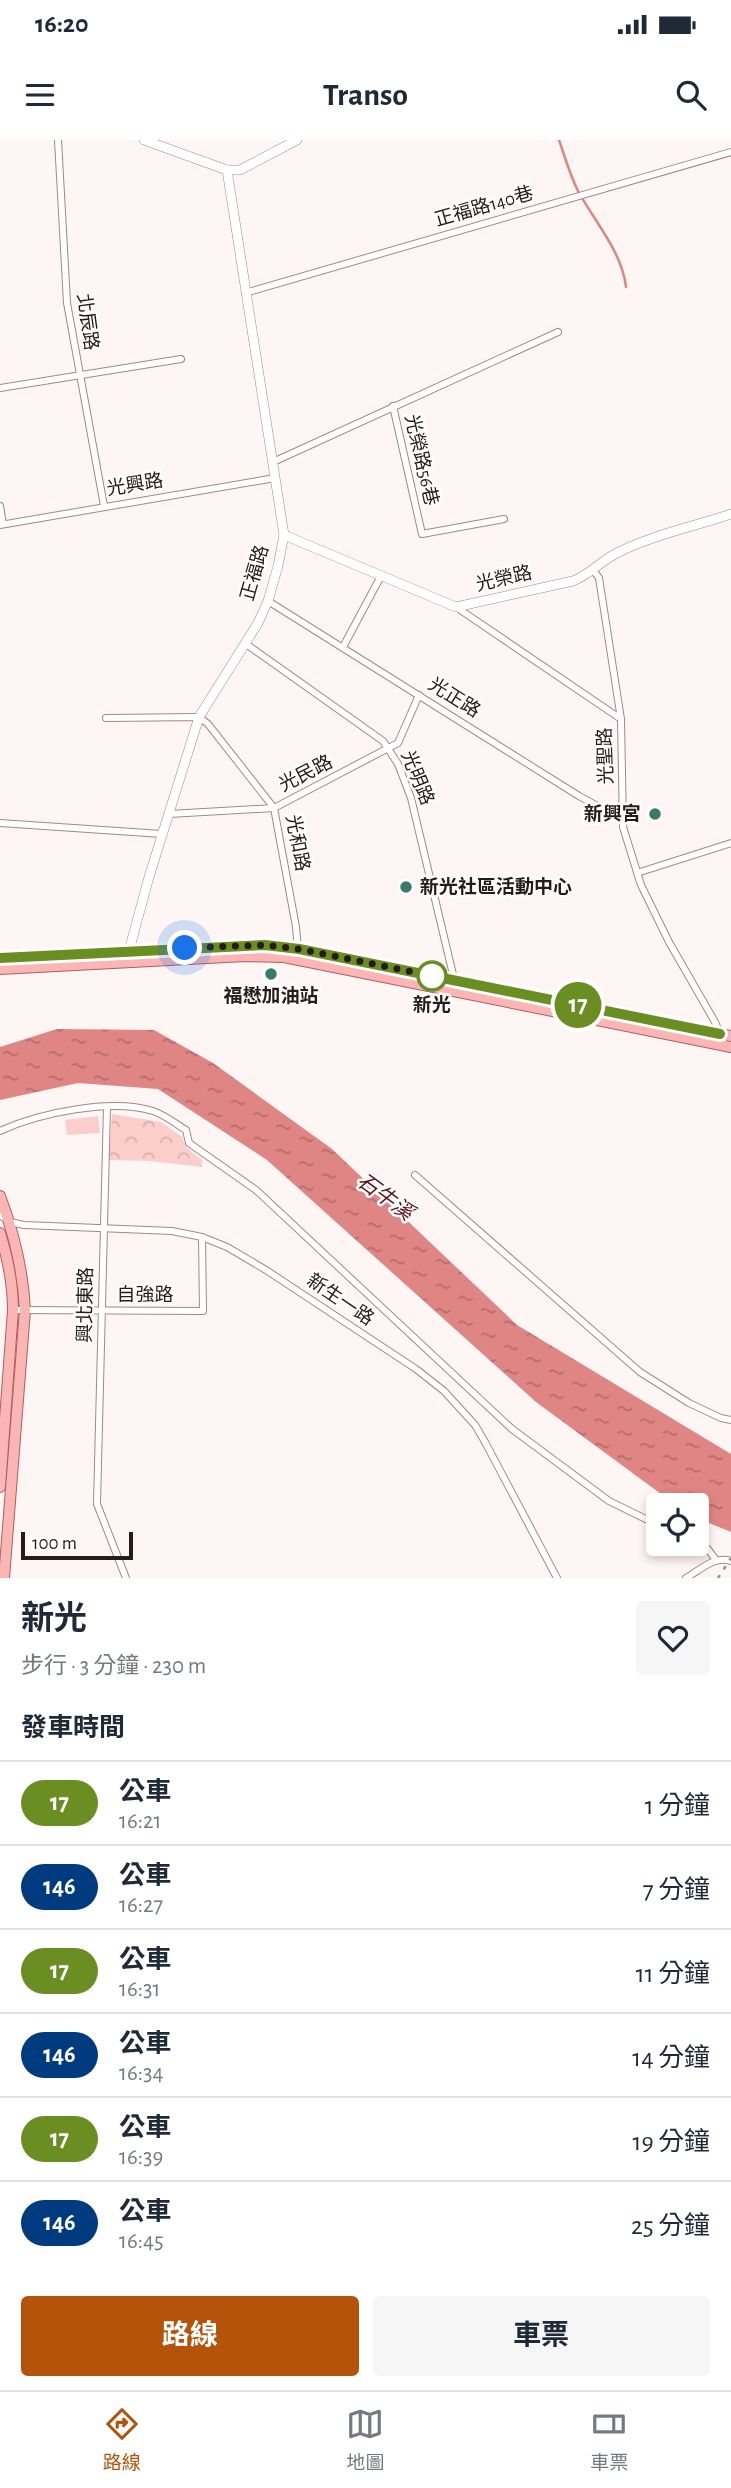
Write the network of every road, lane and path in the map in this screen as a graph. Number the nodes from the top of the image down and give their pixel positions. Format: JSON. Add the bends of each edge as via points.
{"nodes":[{"id":1,"x":58,"y":140,"type":"edge"},
{"id":2,"x":144,"y":140,"type":"edge"},
{"id":3,"x":297,"y":140,"type":"edge"},
{"id":4,"x":731,"y":152,"type":"edge"},
{"id":5,"x":227,"y":170,"type":"junction"},
{"id":6,"x":246,"y":293,"type":"junction"},
{"id":7,"x":558,"y":332,"type":"dead end"},
{"id":8,"x":181,"y":359,"type":"dead end"},
{"id":9,"x":79,"y":375,"type":"junction"},
{"id":10,"x":0,"y":387,"type":"edge"},
{"id":11,"x":393,"y":406,"type":"junction"},
{"id":12,"x":273,"y":462,"type":"junction"},
{"id":13,"x":275,"y":478,"type":"junction"},
{"id":14,"x":0,"y":506,"type":"edge"},
{"id":15,"x":104,"y":506,"type":"junction"},
{"id":16,"x":731,"y":514,"type":"edge"},
{"id":17,"x":504,"y":519,"type":"dead end"},
{"id":18,"x":1,"y":525,"type":"edge"},
{"id":19,"x":284,"y":535,"type":"junction"},
{"id":20,"x":593,"y":570,"type":"junction"},
{"id":21,"x":381,"y":576,"type":"junction"},
{"id":22,"x":268,"y":601,"type":"junction"},
{"id":23,"x":456,"y":607,"type":"junction"},
{"id":24,"x":246,"y":645,"type":"junction"},
{"id":25,"x":343,"y":647,"type":"junction"},
{"id":26,"x":419,"y":695,"type":"junction"},
{"id":27,"x":199,"y":717,"type":"junction"},
{"id":28,"x":106,"y":718,"type":"dead end"},
{"id":29,"x":621,"y":719,"type":"junction"},
{"id":30,"x":389,"y":750,"type":"junction"},
{"id":31,"x":274,"y":808,"type":"junction"},
{"id":32,"x":169,"y":814,"type":"junction"},
{"id":33,"x":623,"y":820,"type":"junction"},
{"id":34,"x":0,"y":823,"type":"edge"},
{"id":35,"x":162,"y":834,"type":"junction"},
{"id":36,"x":731,"y":843,"type":"edge"},
{"id":37,"x":637,"y":873,"type":"junction"},
{"id":38,"x":298,"y":954,"type":"junction"},
{"id":39,"x":127,"y":956,"type":"junction"},
{"id":40,"x":0,"y":958,"type":"edge"},
{"id":41,"x":0,"y":969,"type":"edge"},
{"id":42,"x":456,"y":986,"type":"junction"},
{"id":43,"x":727,"y":1041,"type":"edge"},
{"id":44,"x":107,"y":1107,"type":"junction"},
{"id":45,"x":0,"y":1131,"type":"edge"},
{"id":46,"x":415,"y":1175,"type":"dead end"},
{"id":47,"x":0,"y":1196,"type":"edge"},
{"id":48,"x":0,"y":1215,"type":"edge"},
{"id":49,"x":5,"y":1222,"type":"edge"},
{"id":50,"x":103,"y":1228,"type":"junction"},
{"id":51,"x":0,"y":1233,"type":"edge"},
{"id":52,"x":202,"y":1237,"type":"junction"},
{"id":53,"x":13,"y":1310,"type":"junction"},
{"id":54,"x":25,"y":1310,"type":"junction"},
{"id":55,"x":102,"y":1310,"type":"junction"},
{"id":56,"x":8,"y":1388,"type":"edge"},
{"id":57,"x":731,"y":1420,"type":"edge"},
{"id":58,"x":0,"y":1487,"type":"edge"},
{"id":59,"x":646,"y":1519,"type":"edge"},
{"id":60,"x":3,"y":1549,"type":"edge"},
{"id":61,"x":709,"y":1551,"type":"edge"},
{"id":62,"x":716,"y":1560,"type":"junction"},
{"id":63,"x":731,"y":1561,"type":"edge"},
{"id":64,"x":4,"y":1578,"type":"edge"},
{"id":65,"x":127,"y":1578,"type":"edge"},
{"id":66,"x":557,"y":1578,"type":"edge"},
{"id":67,"x":686,"y":1578,"type":"edge"}],
"edges":[{"from":1,"to":9,"type":"street","name":"北辰路","via":[[67,303]]},
{"from":2,"to":5,"type":"street"},
{"from":3,"to":5,"type":"street","via":[[240,170]]},
{"from":4,"to":6,"type":"street","name":"正福路140巷"},
{"from":5,"to":6,"type":"street","name":"正福路"},
{"from":6,"to":12,"type":"street","name":"正福路"},
{"from":7,"to":11,"type":"street","name":"光榮路56巷"},
{"from":8,"to":9,"type":"street"},
{"from":9,"to":10,"type":"street"},
{"from":9,"to":15,"type":"street","name":"北辰路"},
{"from":11,"to":12,"type":"street"},
{"from":11,"to":17,"type":"street","name":"光榮路56巷","via":[[422,534]]},
{"from":12,"to":13,"type":"street","name":"正福路"},
{"from":13,"to":15,"type":"street","name":"光興路"},
{"from":13,"to":19,"type":"street","name":"正福路"},
{"from":14,"to":18,"type":"street"},
{"from":15,"to":18,"type":"street","name":"光興路"},
{"from":16,"to":20,"type":"street","name":"光榮路","via":[[640,543]]},
{"from":19,"to":21,"type":"street","name":"光榮路"},
{"from":19,"to":22,"type":"street","name":"正福路"},
{"from":20,"to":23,"type":"street","name":"光榮路","via":[[573,581]]},
{"from":20,"to":29,"type":"street","name":"光聖路","via":[[599,578]]},
{"from":21,"to":23,"type":"street","name":"光榮路"},
{"from":21,"to":25,"type":"street"},
{"from":22,"to":24,"type":"street","name":"正福路"},
{"from":22,"to":25,"type":"street","name":"光正路"},
{"from":23,"to":29,"type":"street"},
{"from":24,"to":27,"type":"street","name":"正福路"},
{"from":24,"to":30,"type":"street","name":"光明路","via":[[383,741]]},
{"from":25,"to":26,"type":"street","name":"光正路"},
{"from":26,"to":30,"type":"street","via":[[398,743]]},
{"from":26,"to":33,"type":"street","name":"光正路"},
{"from":27,"to":28,"type":"street"},
{"from":27,"to":31,"type":"street","name":"光和路"},
{"from":27,"to":32,"type":"street","name":"正福路"},
{"from":29,"to":33,"type":"street","name":"光聖路"},
{"from":30,"to":31,"type":"street","name":"光民路"},
{"from":30,"to":42,"type":"street","name":"光明路","via":[[411,799]]},
{"from":31,"to":32,"type":"street","name":"光民路"},
{"from":31,"to":38,"type":"street","name":"光和路"},
{"from":32,"to":35,"type":"street","name":"正福路"},
{"from":33,"to":37,"type":"street","name":"光聖路"},
{"from":34,"to":35,"type":"street"},
{"from":35,"to":39,"type":"street","name":"正福路"},
{"from":36,"to":37,"type":"street"},
{"from":37,"to":43,"type":"street","name":"光聖路","via":[[669,942]]},
{"from":38,"to":39,"type":"main road","via":[[265,945],[243,945]]},
{"from":38,"to":42,"type":"main road"},
{"from":39,"to":40,"type":"main road"},
{"from":39,"to":41,"type":"main road"},
{"from":42,"to":43,"type":"main road"},
{"from":44,"to":45,"type":"street","via":[[36,1118]]},
{"from":44,"to":50,"type":"street","name":"興北東路"},
{"from":44,"to":59,"type":"street","via":[[154,1111],[186,1130],[190,1143],[256,1190],[512,1429],[609,1500]]},
{"from":46,"to":57,"type":"street","via":[[640,1372],[689,1404]]},
{"from":47,"to":49,"type":"main road"},
{"from":48,"to":49,"type":"street","name":"新生一路"},
{"from":49,"to":50,"type":"street","name":"新生一路"},
{"from":49,"to":54,"type":"main road","via":[[23,1281]]},
{"from":50,"to":52,"type":"street","name":"新生一路"},
{"from":50,"to":55,"type":"street","name":"興北東路"},
{"from":51,"to":53,"type":"main road","via":[[13,1288]]},
{"from":52,"to":55,"type":"street","name":"自強路","via":[[203,1311]]},
{"from":52,"to":66,"type":"street","name":"新生一路","via":[[266,1270],[444,1391],[475,1425]]},
{"from":53,"to":54,"type":"street","name":"自強路"},
{"from":53,"to":56,"type":"main road"},
{"from":54,"to":55,"type":"street","name":"自強路"},
{"from":54,"to":56,"type":"main road"},
{"from":55,"to":65,"type":"street","name":"興北東路","via":[[97,1504]]},
{"from":56,"to":58,"type":"main road"},
{"from":56,"to":60,"type":"main road"},
{"from":60,"to":64,"type":"main road"},
{"from":61,"to":62,"type":"street"},
{"from":62,"to":63,"type":"street"},
{"from":62,"to":67,"type":"street"}]}
